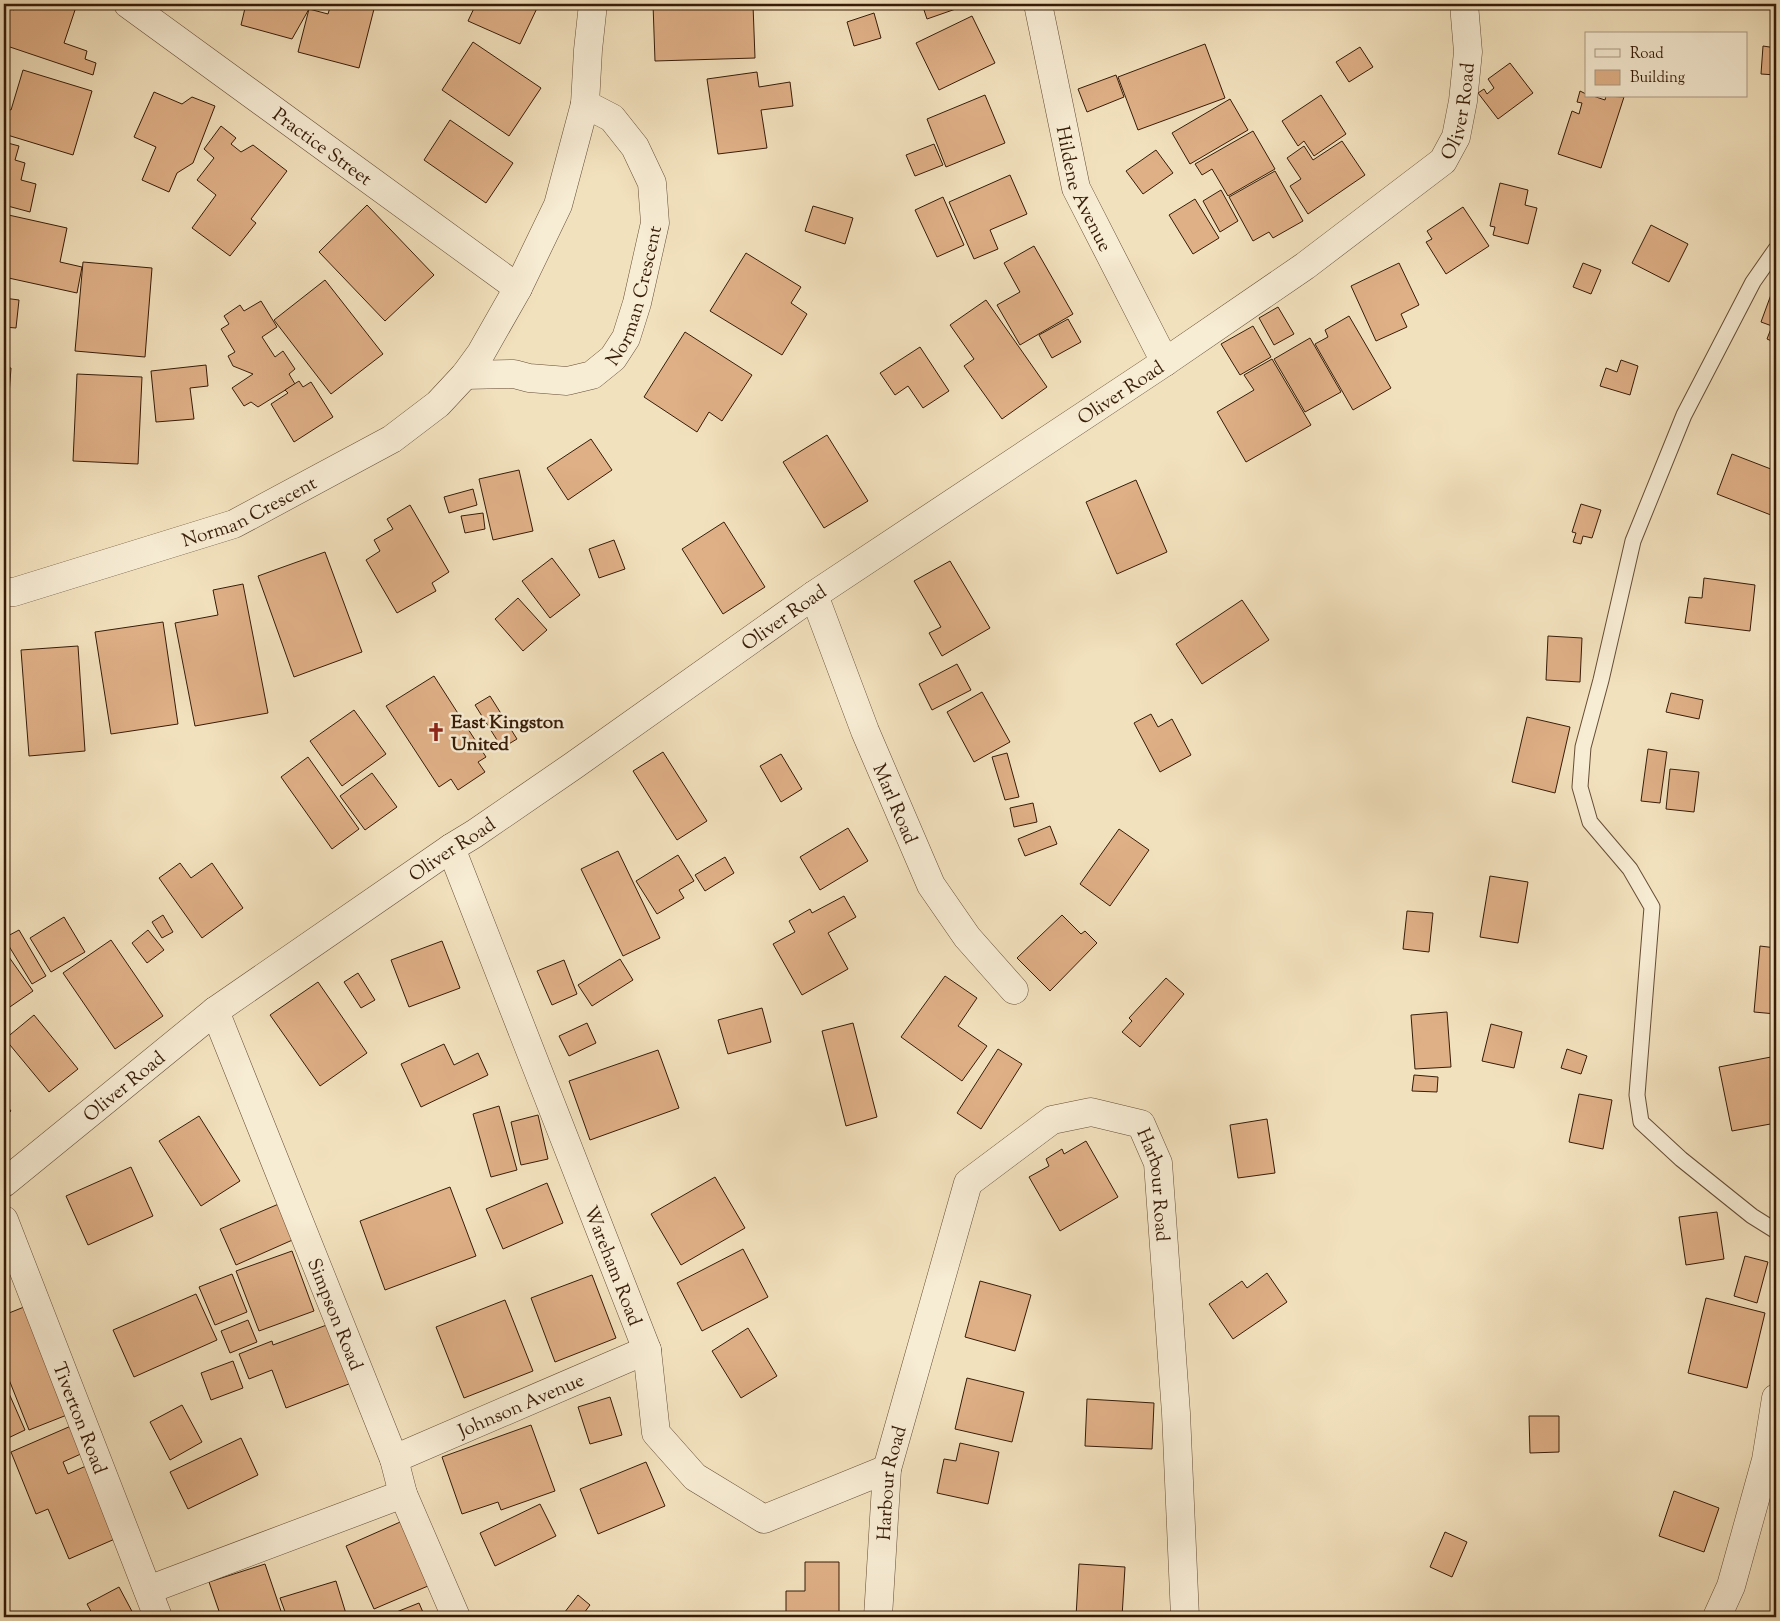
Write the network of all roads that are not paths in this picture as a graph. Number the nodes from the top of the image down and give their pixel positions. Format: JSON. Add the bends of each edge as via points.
{"nodes":[{"id":1,"x":128,"y":4,"type":"edge"},
{"id":2,"x":593,"y":4,"type":"edge"},
{"id":3,"x":1038,"y":4,"type":"edge"},
{"id":4,"x":1464,"y":4,"type":"edge"},
{"id":5,"x":585,"y":104,"type":"junction"},
{"id":6,"x":1776,"y":249,"type":"edge"},
{"id":7,"x":518,"y":288,"type":"junction"},
{"id":8,"x":1165,"y":362,"type":"junction"},
{"id":9,"x":465,"y":375,"type":"junction"},
{"id":10,"x":4,"y":592,"type":"edge"},
{"id":11,"x":814,"y":595,"type":"junction"},
{"id":12,"x":451,"y":848,"type":"junction"},
{"id":13,"x":1014,"y":990,"type":"dead end"},
{"id":14,"x":215,"y":1011,"type":"junction"},
{"id":15,"x":4,"y":1183,"type":"edge"},
{"id":16,"x":4,"y":1220,"type":"edge"},
{"id":17,"x":1776,"y":1231,"type":"edge"},
{"id":18,"x":647,"y":1350,"type":"junction"},
{"id":19,"x":1776,"y":1398,"type":"edge"},
{"id":20,"x":394,"y":1459,"type":"junction"},
{"id":21,"x":887,"y":1469,"type":"junction"},
{"id":22,"x":403,"y":1494,"type":"junction"},
{"id":23,"x":148,"y":1590,"type":"junction"},
{"id":24,"x":158,"y":1617,"type":"edge"},
{"id":25,"x":456,"y":1617,"type":"edge"},
{"id":26,"x":878,"y":1617,"type":"edge"},
{"id":27,"x":1185,"y":1617,"type":"edge"},
{"id":28,"x":1717,"y":1617,"type":"edge"}],
"edges":[{"from":1,"to":7,"type":"street","name":"Practice Street"},
{"from":2,"to":5,"type":"street","name":"Norman Crescent"},
{"from":3,"to":8,"type":"street","name":"Hildene Avenue","via":[[1076,188]]},
{"from":4,"to":8,"type":"street","name":"Oliver Road","via":[[1468,52],[1463,101],[1456,137],[1444,161],[1304,266]]},
{"from":5,"to":7,"type":"street","name":"Norman Crescent","via":[[558,205]]},
{"from":5,"to":9,"type":"street","name":"Norman Crescent","via":[[612,118],[635,147],[652,183],[656,223],[638,303],[626,338],[612,358],[592,374],[567,381],[514,374]]},
{"from":6,"to":17,"type":"lane","via":[[1753,282],[1684,416],[1633,541],[1583,748],[1580,787],[1590,822],[1630,869],[1652,907],[1637,1095],[1641,1122],[1681,1159],[1752,1216]]},
{"from":7,"to":9,"type":"street","name":"Norman Crescent"},
{"from":8,"to":11,"type":"street","name":"Oliver Road"},
{"from":9,"to":10,"type":"street","name":"Norman Crescent","via":[[438,404],[392,439],[234,524],[14,592]]},
{"from":11,"to":12,"type":"street","name":"Oliver Road"},
{"from":11,"to":13,"type":"street","name":"Marl Road","via":[[865,731],[931,885],[967,937]]},
{"from":12,"to":14,"type":"street","name":"Oliver Road"},
{"from":12,"to":18,"type":"street","name":"Wareham Road"},
{"from":14,"to":15,"type":"street","name":"Oliver Road"},
{"from":14,"to":20,"type":"street","name":"Simpson Road"},
{"from":16,"to":23,"type":"street","name":"Tiverton Road"},
{"from":18,"to":20,"type":"street","name":"Johnson Avenue"},
{"from":18,"to":21,"type":"street","name":"Wareham Road","via":[[656,1432],[695,1477],[764,1519]]},
{"from":19,"to":28,"type":"street","via":[[1766,1460],[1731,1586]]},
{"from":20,"to":22,"type":"street","name":"Simpson Road"},
{"from":21,"to":26,"type":"street","name":"Harbour Road"},
{"from":21,"to":27,"type":"street","name":"Harbour Road","via":[[968,1183],[1052,1120],[1091,1112],[1141,1124],[1158,1163],[1176,1413]]},
{"from":22,"to":23,"type":"street"},
{"from":22,"to":25,"type":"street","name":"Simpson Road"},
{"from":23,"to":24,"type":"street","name":"Tiverton Road"}]}
